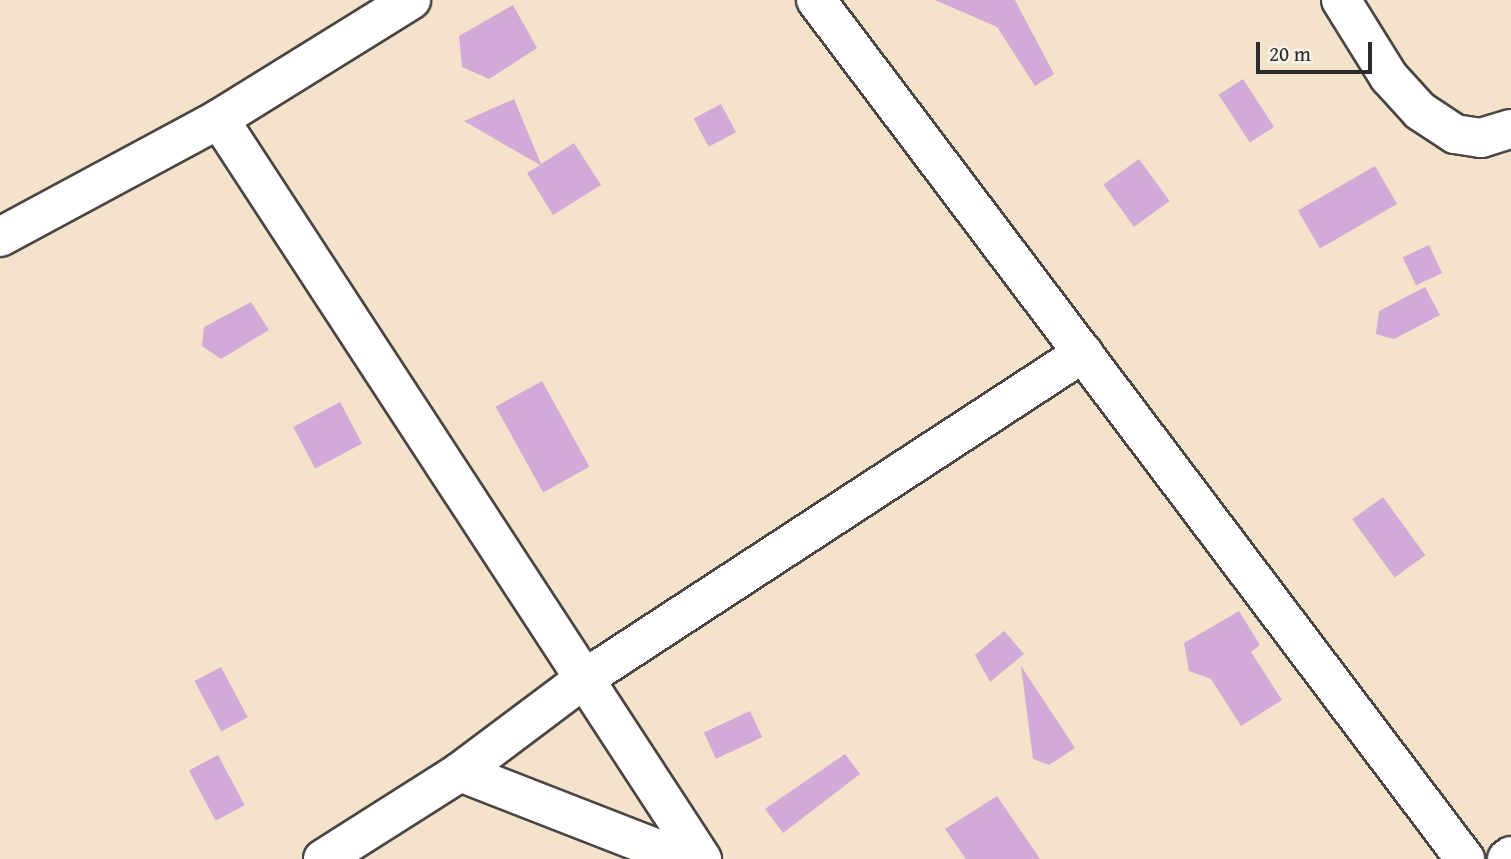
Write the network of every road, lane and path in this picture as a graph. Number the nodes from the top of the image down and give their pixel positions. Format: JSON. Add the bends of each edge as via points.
{"nodes":[{"id":1,"x":411,"y":0,"type":"edge"},
{"id":2,"x":816,"y":0,"type":"edge"},
{"id":3,"x":1341,"y":0,"type":"edge"},
{"id":4,"x":219,"y":119,"type":"junction"},
{"id":5,"x":1511,"y":129,"type":"edge"},
{"id":6,"x":0,"y":237,"type":"edge"},
{"id":7,"x":1083,"y":353,"type":"junction"},
{"id":8,"x":581,"y":681,"type":"junction"},
{"id":9,"x":460,"y":772,"type":"junction"},
{"id":10,"x":323,"y":859,"type":"edge"},
{"id":11,"x":683,"y":859,"type":"edge"},
{"id":12,"x":702,"y":859,"type":"edge"},
{"id":13,"x":1465,"y":859,"type":"edge"}],
"edges":[{"from":1,"to":4,"type":"street"},
{"from":2,"to":7,"type":"street"},
{"from":3,"to":5,"type":"street","via":[[1389,77],[1420,111],[1455,134],[1480,138]]},
{"from":4,"to":6,"type":"street"},
{"from":4,"to":8,"type":"street"},
{"from":7,"to":8,"type":"street"},
{"from":7,"to":13,"type":"street"},
{"from":8,"to":9,"type":"street"},
{"from":8,"to":12,"type":"street"},
{"from":9,"to":10,"type":"street"},
{"from":9,"to":11,"type":"street"}]}
